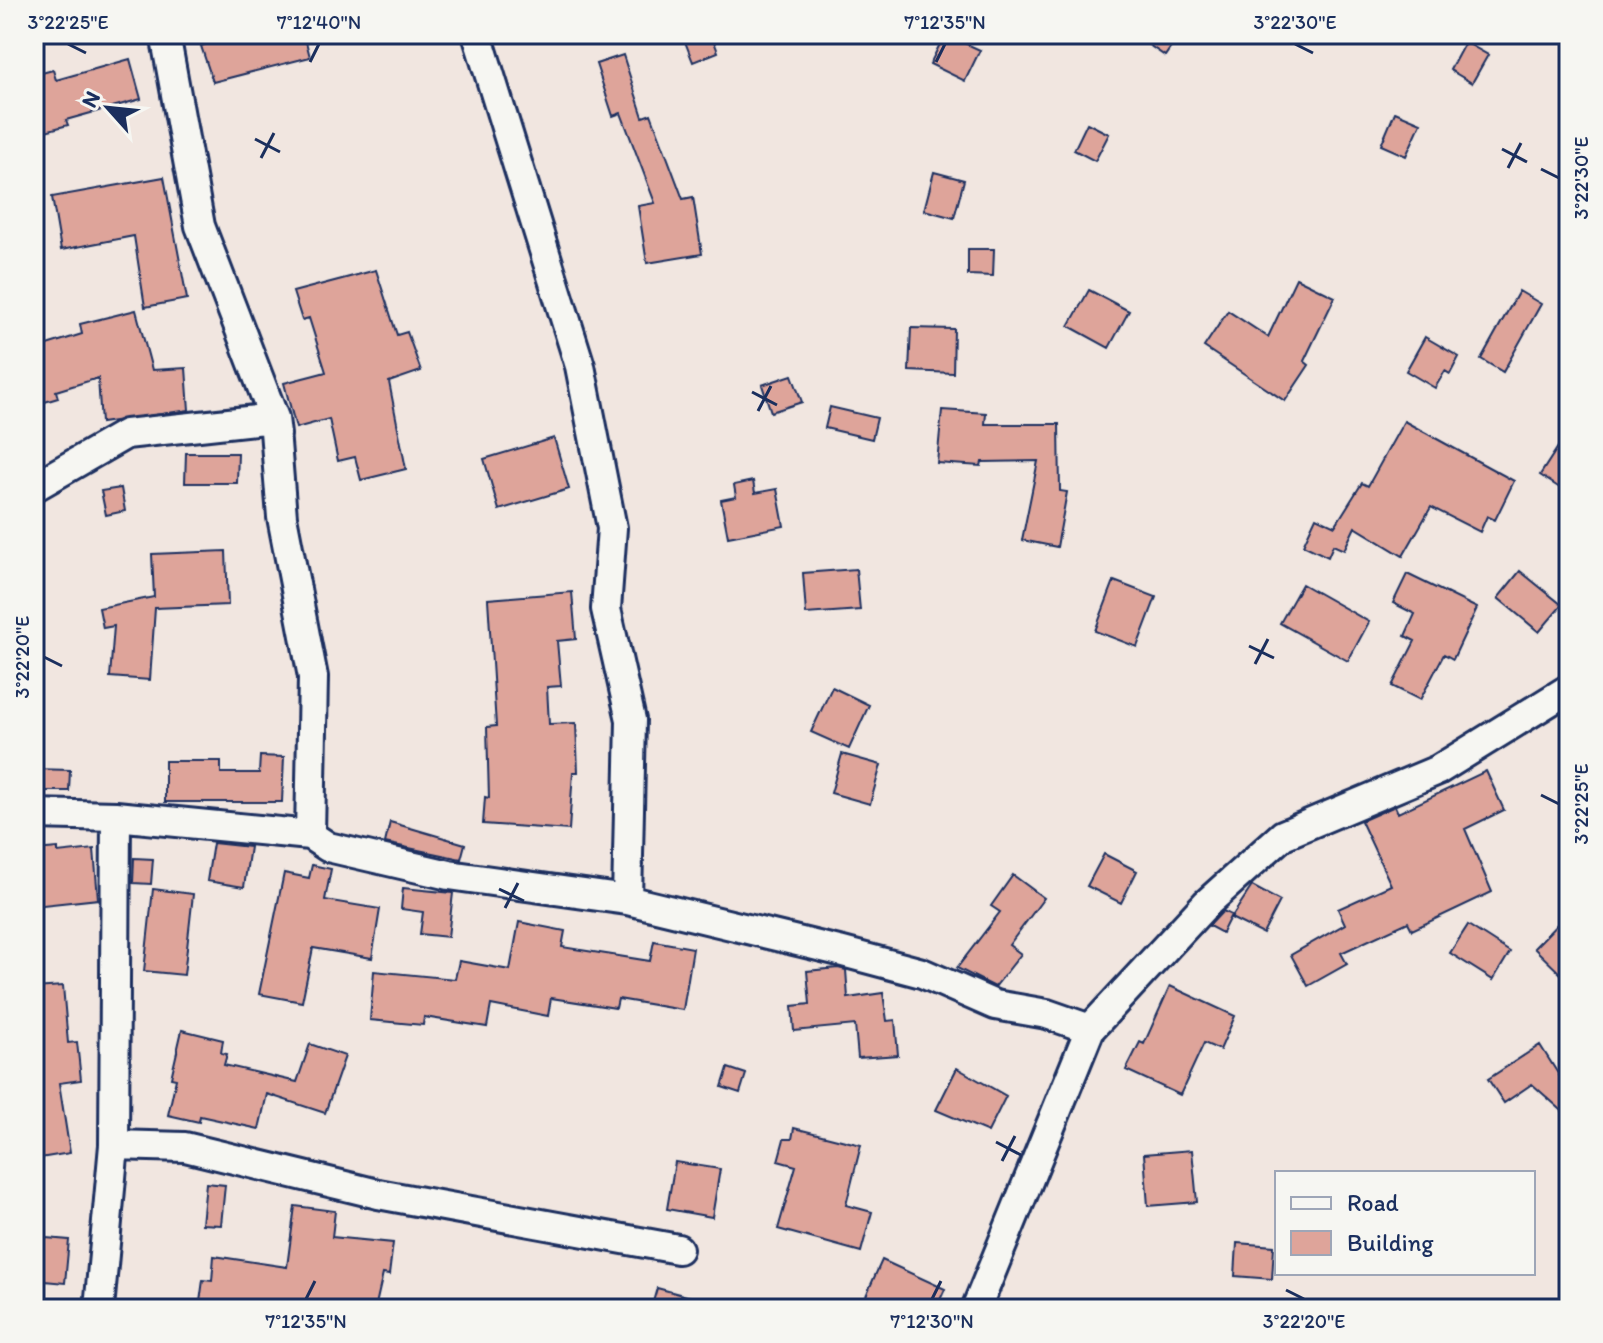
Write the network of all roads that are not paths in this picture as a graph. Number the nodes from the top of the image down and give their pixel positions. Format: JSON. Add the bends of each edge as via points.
{"nodes":[{"id":1,"x":165,"y":34,"type":"edge"},
{"id":2,"x":477,"y":34,"type":"edge"},
{"id":3,"x":274,"y":418,"type":"junction"},
{"id":4,"x":34,"y":487,"type":"edge"},
{"id":5,"x":1569,"y":689,"type":"edge"},
{"id":6,"x":34,"y":814,"type":"edge"},
{"id":7,"x":116,"y":816,"type":"junction"},
{"id":8,"x":310,"y":835,"type":"junction"},
{"id":9,"x":627,"y":900,"type":"junction"},
{"id":10,"x":1090,"y":1029,"type":"junction"},
{"id":11,"x":114,"y":1145,"type":"junction"},
{"id":12,"x":678,"y":1249,"type":"dead end"},
{"id":13,"x":99,"y":1309,"type":"edge"},
{"id":14,"x":976,"y":1309,"type":"edge"}],
"edges":[{"from":1,"to":3,"type":"street","via":[[200,226]]},
{"from":2,"to":9,"type":"street","via":[[580,366],[612,528],[606,609],[631,720]]},
{"from":3,"to":4,"type":"street","via":[[126,434]]},
{"from":3,"to":8,"type":"street","via":[[282,517],[313,677]]},
{"from":5,"to":10,"type":"street","via":[[1438,770],[1283,835],[1206,904]]},
{"from":6,"to":7,"type":"street"},
{"from":7,"to":8,"type":"street"},
{"from":7,"to":11,"type":"street"},
{"from":8,"to":9,"type":"street","via":[[328,847],[449,875]]},
{"from":9,"to":10,"type":"street","via":[[908,969],[995,1005],[1047,1014]]},
{"from":10,"to":14,"type":"street"},
{"from":11,"to":12,"type":"street","via":[[185,1147],[378,1194]]},
{"from":11,"to":13,"type":"street"}]}
